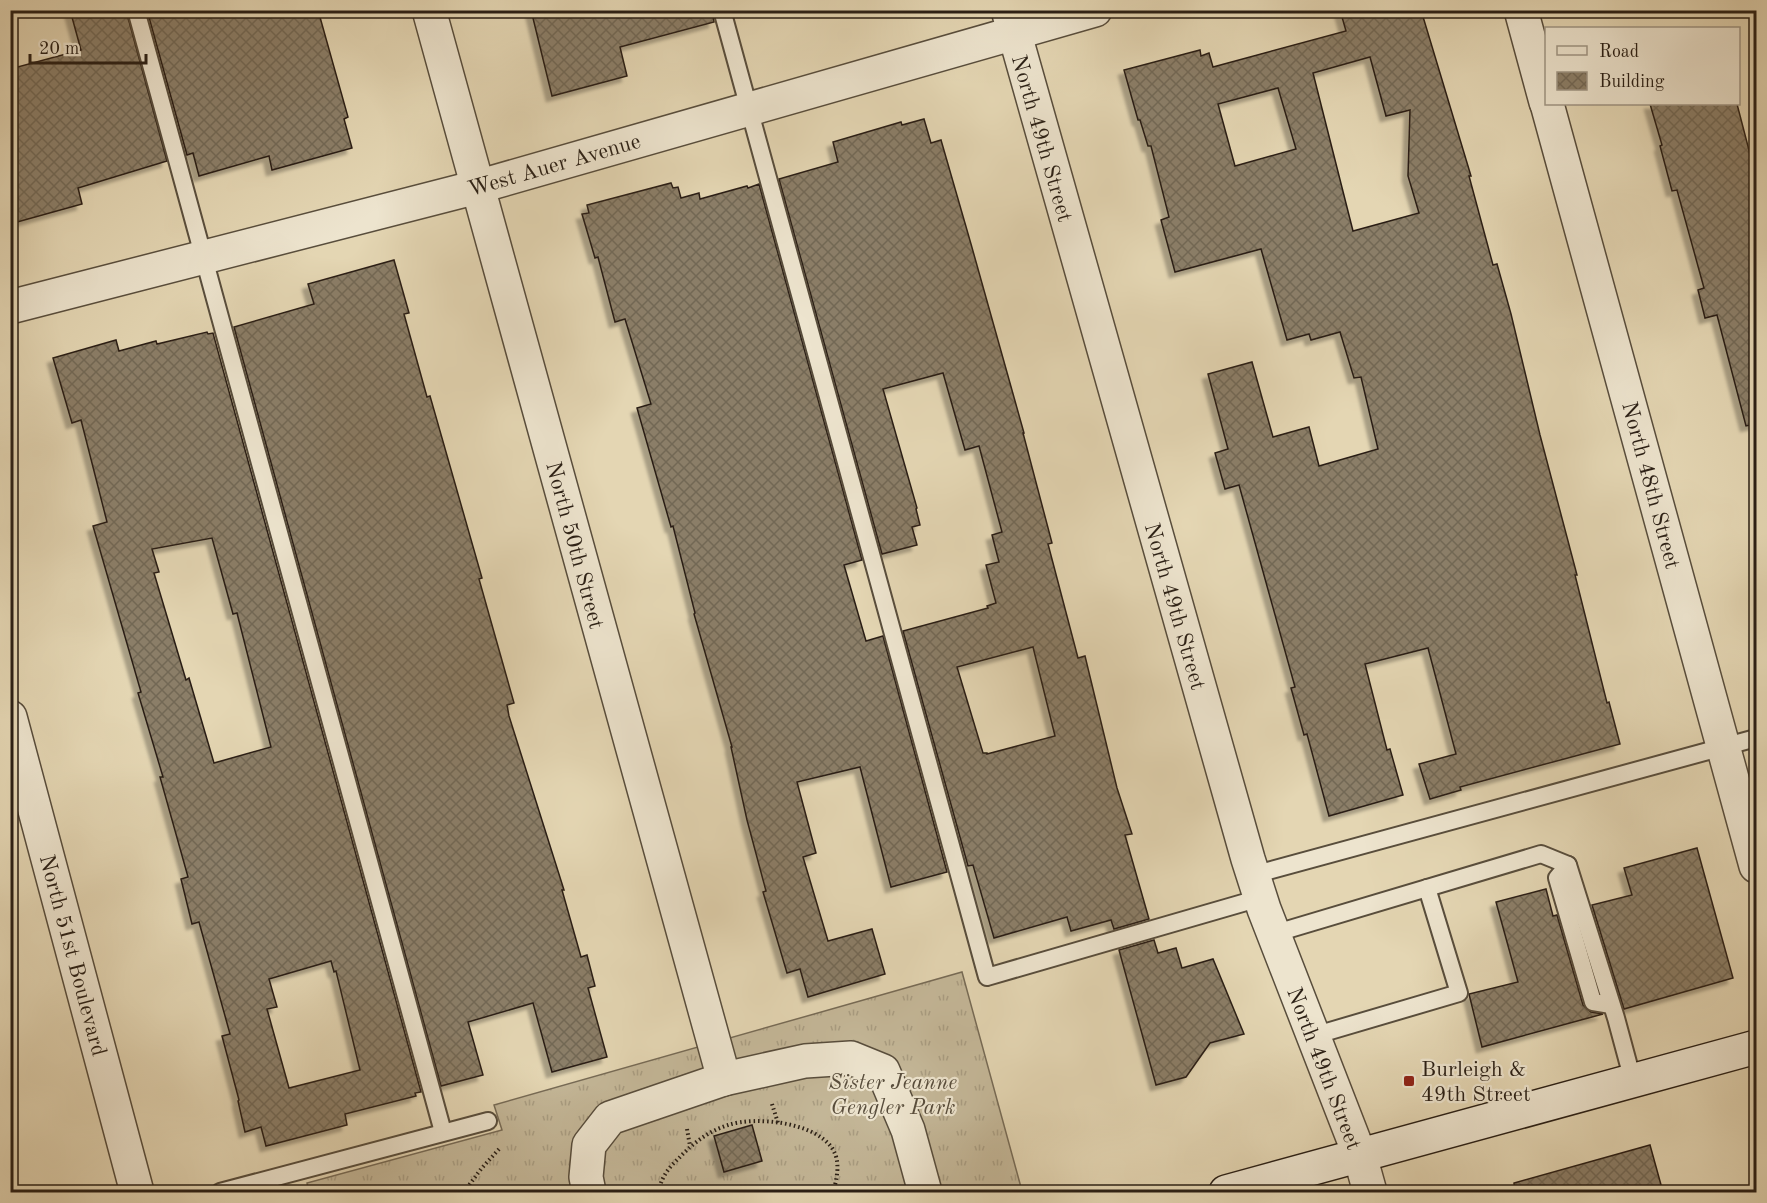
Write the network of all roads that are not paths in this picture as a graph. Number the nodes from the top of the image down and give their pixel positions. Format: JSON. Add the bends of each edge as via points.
{"nodes":[{"id":1,"x":136,"y":10,"type":"edge"},
{"id":2,"x":429,"y":10,"type":"edge"},
{"id":3,"x":722,"y":10,"type":"edge"},
{"id":4,"x":1095,"y":10,"type":"edge"},
{"id":5,"x":1521,"y":10,"type":"edge"},
{"id":6,"x":1011,"y":22,"type":"edge"},
{"id":7,"x":1545,"y":96,"type":"edge"},
{"id":8,"x":1548,"y":105,"type":"edge"},
{"id":9,"x":749,"y":109,"type":"junction"},
{"id":10,"x":477,"y":187,"type":"junction"},
{"id":11,"x":203,"y":258,"type":"junction"},
{"id":12,"x":10,"y":307,"type":"edge"},
{"id":13,"x":10,"y":717,"type":"edge"},
{"id":14,"x":1756,"y":738,"type":"edge"},
{"id":15,"x":1724,"y":747,"type":"junction"},
{"id":16,"x":1756,"y":866,"type":"edge"},
{"id":17,"x":1256,"y":887,"type":"junction"},
{"id":18,"x":1427,"y":888,"type":"junction"},
{"id":19,"x":1273,"y":934,"type":"junction"},
{"id":20,"x":1313,"y":1036,"type":"junction"},
{"id":21,"x":1756,"y":1047,"type":"edge"},
{"id":22,"x":724,"y":1079,"type":"junction"},
{"id":23,"x":1633,"y":1081,"type":"junction"},
{"id":24,"x":488,"y":1121,"type":"dead end"},
{"id":25,"x":443,"y":1132,"type":"junction"},
{"id":26,"x":1360,"y":1156,"type":"junction"},
{"id":27,"x":137,"y":1192,"type":"edge"},
{"id":28,"x":220,"y":1192,"type":"edge"},
{"id":29,"x":588,"y":1192,"type":"edge"},
{"id":30,"x":925,"y":1192,"type":"edge"},
{"id":31,"x":1226,"y":1192,"type":"edge"},
{"id":32,"x":1370,"y":1192,"type":"edge"}],
"edges":[{"from":1,"to":11,"type":"lane"},
{"from":2,"to":10,"type":"street","name":"North 50th Street"},
{"from":3,"to":9,"type":"lane"},
{"from":4,"to":6,"type":"street","name":"West Auer Avenue"},
{"from":5,"to":7,"type":"street","name":"North 48th Street"},
{"from":6,"to":9,"type":"street","name":"West Auer Avenue"},
{"from":6,"to":17,"type":"street","name":"North 49th Street"},
{"from":8,"to":15,"type":"street","name":"North 48th Street"},
{"from":9,"to":10,"type":"street","name":"West Auer Avenue"},
{"from":9,"to":17,"type":"lane","via":[[987,977]]},
{"from":10,"to":11,"type":"street","name":"West Auer Avenue"},
{"from":10,"to":22,"type":"street","name":"North 50th Street"},
{"from":11,"to":12,"type":"street","name":"West Auer Avenue"},
{"from":11,"to":25,"type":"lane"},
{"from":13,"to":27,"type":"street","name":"North 51st Boulevard"},
{"from":14,"to":15,"type":"lane"},
{"from":15,"to":16,"type":"street","name":"North 48th Street"},
{"from":15,"to":17,"type":"lane"},
{"from":17,"to":19,"type":"street","name":"North 49th Street"},
{"from":18,"to":19,"type":"lane"},
{"from":18,"to":20,"type":"lane","via":[[1459,993]]},
{"from":18,"to":23,"type":"lane","via":[[1540,854],[1568,865]]},
{"from":19,"to":20,"type":"street","name":"North 49th Street"},
{"from":20,"to":26,"type":"street","name":"North 49th Street"},
{"from":21,"to":23,"type":"street"},
{"from":22,"to":29,"type":"street","via":[[610,1118],[589,1145]]},
{"from":22,"to":30,"type":"street","via":[[805,1061],[851,1058],[883,1071],[908,1130]]},
{"from":23,"to":26,"type":"street"},
{"from":24,"to":25,"type":"lane"},
{"from":25,"to":28,"type":"lane"},
{"from":26,"to":31,"type":"street"},
{"from":26,"to":32,"type":"street","name":"North 49th Street"}]}
